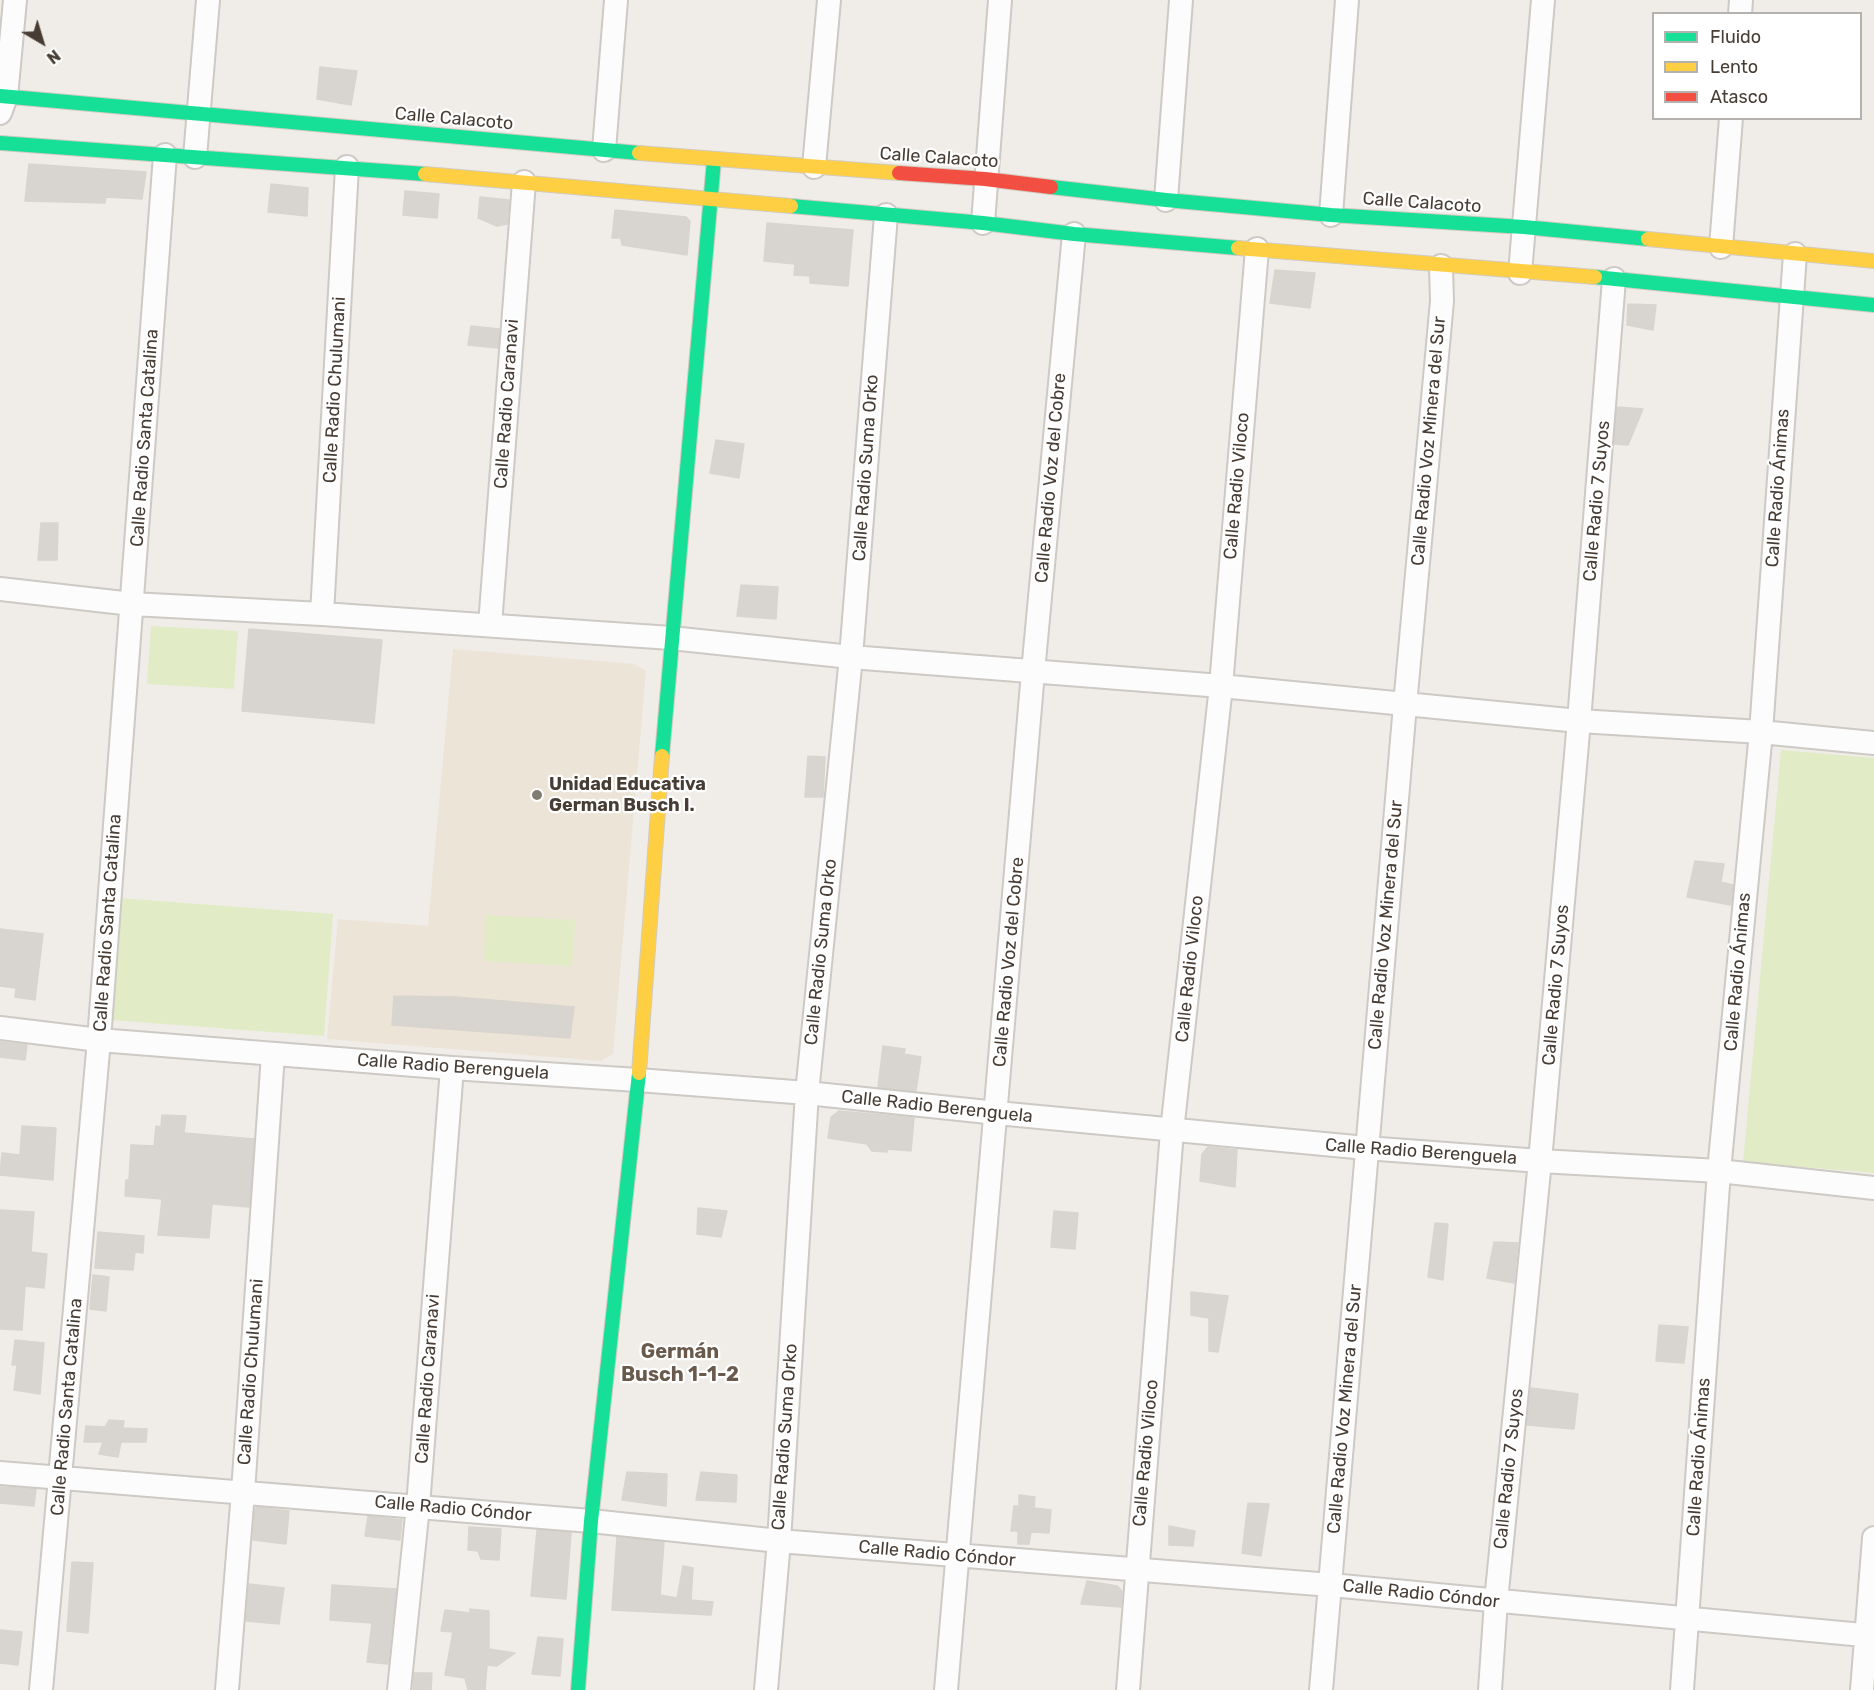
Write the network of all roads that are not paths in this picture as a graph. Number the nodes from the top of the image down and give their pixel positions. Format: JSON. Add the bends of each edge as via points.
{"nodes":[{"id":1,"x":15,"y":0,"type":"edge"},
{"id":2,"x":208,"y":0,"type":"edge"},
{"id":3,"x":616,"y":0,"type":"edge"},
{"id":4,"x":828,"y":0,"type":"edge"},
{"id":5,"x":1000,"y":0,"type":"edge"},
{"id":6,"x":1181,"y":0,"type":"edge"},
{"id":7,"x":1347,"y":0,"type":"edge"},
{"id":8,"x":1543,"y":0,"type":"edge"},
{"id":9,"x":2,"y":102,"type":"edge"},
{"id":10,"x":197,"y":115,"type":"junction"},
{"id":11,"x":1731,"y":120,"type":"edge"},
{"id":12,"x":0,"y":143,"type":"edge"},
{"id":13,"x":604,"y":150,"type":"junction"},
{"id":14,"x":165,"y":155,"type":"junction"},
{"id":15,"x":195,"y":157,"type":"junction"},
{"id":16,"x":714,"y":160,"type":"junction"},
{"id":17,"x":347,"y":167,"type":"junction"},
{"id":18,"x":814,"y":167,"type":"junction"},
{"id":19,"x":986,"y":179,"type":"junction"},
{"id":20,"x":524,"y":182,"type":"junction"},
{"id":21,"x":710,"y":199,"type":"junction"},
{"id":22,"x":1166,"y":200,"type":"junction"},
{"id":23,"x":886,"y":215,"type":"junction"},
{"id":24,"x":1331,"y":215,"type":"junction"},
{"id":25,"x":983,"y":223,"type":"junction"},
{"id":26,"x":1524,"y":228,"type":"junction"},
{"id":27,"x":1074,"y":234,"type":"junction"},
{"id":28,"x":1720,"y":247,"type":"junction"},
{"id":29,"x":1257,"y":249,"type":"junction"},
{"id":30,"x":1795,"y":254,"type":"junction"},
{"id":31,"x":1874,"y":261,"type":"edge"},
{"id":32,"x":1441,"y":266,"type":"junction"},
{"id":33,"x":1520,"y":273,"type":"junction"},
{"id":34,"x":1614,"y":279,"type":"junction"},
{"id":35,"x":1791,"y":298,"type":"junction"},
{"id":36,"x":1874,"y":305,"type":"edge"},
{"id":37,"x":0,"y":590,"type":"edge"},
{"id":38,"x":132,"y":604,"type":"junction"},
{"id":39,"x":322,"y":614,"type":"junction"},
{"id":40,"x":490,"y":625,"type":"junction"},
{"id":41,"x":671,"y":638,"type":"junction"},
{"id":42,"x":851,"y":657,"type":"junction"},
{"id":43,"x":1033,"y":672,"type":"junction"},
{"id":44,"x":1221,"y":686,"type":"junction"},
{"id":45,"x":1405,"y":705,"type":"junction"},
{"id":46,"x":1579,"y":721,"type":"junction"},
{"id":47,"x":1761,"y":732,"type":"junction"},
{"id":48,"x":1874,"y":743,"type":"edge"},
{"id":49,"x":0,"y":1028,"type":"edge"},
{"id":50,"x":99,"y":1040,"type":"junction"},
{"id":51,"x":273,"y":1054,"type":"junction"},
{"id":52,"x":452,"y":1068,"type":"junction"},
{"id":53,"x":638,"y":1080,"type":"junction"},
{"id":54,"x":807,"y":1093,"type":"junction"},
{"id":55,"x":997,"y":1113,"type":"junction"},
{"id":56,"x":1172,"y":1131,"type":"junction"},
{"id":57,"x":1366,"y":1148,"type":"junction"},
{"id":58,"x":1540,"y":1161,"type":"junction"},
{"id":59,"x":1719,"y":1171,"type":"junction"},
{"id":60,"x":1874,"y":1188,"type":"edge"},
{"id":61,"x":0,"y":1473,"type":"edge"},
{"id":62,"x":61,"y":1479,"type":"junction"},
{"id":63,"x":243,"y":1492,"type":"junction"},
{"id":64,"x":418,"y":1506,"type":"junction"},
{"id":65,"x":591,"y":1521,"type":"junction"},
{"id":66,"x":1874,"y":1538,"type":"edge"},
{"id":67,"x":779,"y":1541,"type":"junction"},
{"id":68,"x":957,"y":1556,"type":"junction"},
{"id":69,"x":1137,"y":1570,"type":"junction"},
{"id":70,"x":1331,"y":1585,"type":"junction"},
{"id":71,"x":1496,"y":1601,"type":"junction"},
{"id":72,"x":1688,"y":1618,"type":"junction"},
{"id":73,"x":1870,"y":1635,"type":"edge"},
{"id":74,"x":41,"y":1690,"type":"edge"},
{"id":75,"x":227,"y":1690,"type":"edge"},
{"id":76,"x":399,"y":1690,"type":"edge"},
{"id":77,"x":578,"y":1690,"type":"edge"},
{"id":78,"x":766,"y":1690,"type":"edge"},
{"id":79,"x":946,"y":1690,"type":"edge"},
{"id":80,"x":1128,"y":1690,"type":"edge"},
{"id":81,"x":1321,"y":1690,"type":"edge"},
{"id":82,"x":1490,"y":1690,"type":"edge"},
{"id":83,"x":1682,"y":1690,"type":"edge"},
{"id":84,"x":1862,"y":1690,"type":"edge"}],
"edges":[{"from":1,"to":9,"type":"street"},
{"from":2,"to":10,"type":"street"},
{"from":3,"to":13,"type":"street"},
{"from":4,"to":18,"type":"street"},
{"from":5,"to":19,"type":"street"},
{"from":6,"to":22,"type":"street"},
{"from":7,"to":24,"type":"street"},
{"from":8,"to":26,"type":"street"},
{"from":9,"to":10,"type":"main road","name":"Calle Calacoto"},
{"from":10,"to":13,"type":"main road","name":"Calle Calacoto"},
{"from":10,"to":15,"type":"street"},
{"from":11,"to":28,"type":"street"},
{"from":12,"to":14,"type":"main road"},
{"from":13,"to":16,"type":"main road","name":"Calle Calacoto"},
{"from":14,"to":15,"type":"main road"},
{"from":14,"to":38,"type":"street","name":"Calle Radio Santa Catalina"},
{"from":15,"to":17,"type":"main road"},
{"from":16,"to":18,"type":"main road","name":"Calle Calacoto"},
{"from":16,"to":21,"type":"main road"},
{"from":17,"to":20,"type":"main road"},
{"from":17,"to":39,"type":"street","name":"Calle Radio Chulumani"},
{"from":18,"to":19,"type":"main road","name":"Calle Calacoto"},
{"from":19,"to":22,"type":"main road","name":"Calle Calacoto"},
{"from":19,"to":25,"type":"street"},
{"from":20,"to":21,"type":"main road"},
{"from":20,"to":40,"type":"street","name":"Calle Radio Caranavi"},
{"from":21,"to":23,"type":"main road"},
{"from":21,"to":41,"type":"main road"},
{"from":22,"to":24,"type":"main road","name":"Calle Calacoto"},
{"from":23,"to":25,"type":"main road"},
{"from":23,"to":42,"type":"street","name":"Calle Radio Suma Orko"},
{"from":24,"to":26,"type":"main road","name":"Calle Calacoto"},
{"from":25,"to":27,"type":"main road"},
{"from":26,"to":28,"type":"main road","name":"Calle Calacoto"},
{"from":26,"to":33,"type":"street"},
{"from":27,"to":29,"type":"main road"},
{"from":27,"to":43,"type":"street","name":"Calle Radio Voz del Cobre"},
{"from":28,"to":30,"type":"main road","name":"Calle Calacoto"},
{"from":29,"to":32,"type":"main road"},
{"from":29,"to":44,"type":"street","name":"Calle Radio Viloco"},
{"from":30,"to":31,"type":"main road","name":"Calle Calacoto"},
{"from":30,"to":35,"type":"street","name":"Calle Radio Ánimas"},
{"from":32,"to":33,"type":"main road"},
{"from":32,"to":45,"type":"street","name":"Calle Radio Voz Minera del Sur","via":[[1442,301]]},
{"from":33,"to":34,"type":"main road"},
{"from":34,"to":35,"type":"main road"},
{"from":34,"to":46,"type":"street","name":"Calle Radio 7 Suyos"},
{"from":35,"to":36,"type":"main road"},
{"from":35,"to":47,"type":"street","name":"Calle Radio Ánimas"},
{"from":37,"to":38,"type":"street"},
{"from":38,"to":39,"type":"street"},
{"from":38,"to":50,"type":"street","name":"Calle Radio Santa Catalina"},
{"from":39,"to":40,"type":"street"},
{"from":40,"to":41,"type":"street"},
{"from":41,"to":42,"type":"street"},
{"from":41,"to":53,"type":"main road"},
{"from":42,"to":43,"type":"street"},
{"from":42,"to":54,"type":"street","name":"Calle Radio Suma Orko"},
{"from":43,"to":44,"type":"street"},
{"from":43,"to":55,"type":"street","name":"Calle Radio Voz del Cobre"},
{"from":44,"to":45,"type":"street"},
{"from":44,"to":56,"type":"street","name":"Calle Radio Viloco"},
{"from":45,"to":46,"type":"street"},
{"from":45,"to":57,"type":"street","name":"Calle Radio Voz Minera del Sur"},
{"from":46,"to":47,"type":"street"},
{"from":46,"to":58,"type":"street","name":"Calle Radio 7 Suyos"},
{"from":47,"to":48,"type":"street"},
{"from":47,"to":59,"type":"street","name":"Calle Radio Ánimas"},
{"from":49,"to":50,"type":"street","name":"Calle Radio Berenguela"},
{"from":50,"to":51,"type":"street","name":"Calle Radio Berenguela"},
{"from":50,"to":62,"type":"street","name":"Calle Radio Santa Catalina"},
{"from":51,"to":52,"type":"street","name":"Calle Radio Berenguela"},
{"from":51,"to":63,"type":"street","name":"Calle Radio Chulumani"},
{"from":52,"to":53,"type":"street","name":"Calle Radio Berenguela"},
{"from":52,"to":64,"type":"street","name":"Calle Radio Caranavi"},
{"from":53,"to":54,"type":"street","name":"Calle Radio Berenguela"},
{"from":53,"to":65,"type":"main road"},
{"from":54,"to":55,"type":"street","name":"Calle Radio Berenguela"},
{"from":54,"to":67,"type":"street","name":"Calle Radio Suma Orko"},
{"from":55,"to":56,"type":"street","name":"Calle Radio Berenguela"},
{"from":55,"to":68,"type":"street","name":"Calle Radio Voz del Cobre"},
{"from":56,"to":57,"type":"street","name":"Calle Radio Berenguela"},
{"from":56,"to":69,"type":"street","name":"Calle Radio Viloco"},
{"from":57,"to":58,"type":"street","name":"Calle Radio Berenguela"},
{"from":57,"to":70,"type":"street","name":"Calle Radio Voz Minera del Sur"},
{"from":58,"to":59,"type":"street","name":"Calle Radio Berenguela"},
{"from":58,"to":71,"type":"street","name":"Calle Radio 7 Suyos"},
{"from":59,"to":60,"type":"street","name":"Calle Radio Berenguela"},
{"from":59,"to":72,"type":"street","name":"Calle Radio Ánimas"},
{"from":61,"to":62,"type":"street","name":"Calle Radio Cóndor"},
{"from":62,"to":63,"type":"street","name":"Calle Radio Cóndor"},
{"from":62,"to":74,"type":"street","name":"Calle Radio Santa Catalina"},
{"from":63,"to":64,"type":"street","name":"Calle Radio Cóndor"},
{"from":63,"to":75,"type":"street","name":"Calle Radio Chulumani"},
{"from":64,"to":65,"type":"street","name":"Calle Radio Cóndor"},
{"from":64,"to":76,"type":"street","name":"Calle Radio Caranavi"},
{"from":65,"to":67,"type":"street","name":"Calle Radio Cóndor"},
{"from":65,"to":77,"type":"main road"},
{"from":66,"to":73,"type":"street"},
{"from":67,"to":68,"type":"street","name":"Calle Radio Cóndor"},
{"from":67,"to":78,"type":"street","name":"Calle Radio Suma Orko"},
{"from":68,"to":69,"type":"street","name":"Calle Radio Cóndor"},
{"from":68,"to":79,"type":"street","name":"Calle Radio Voz del Cobre"},
{"from":69,"to":70,"type":"street","name":"Calle Radio Cóndor"},
{"from":69,"to":80,"type":"street","name":"Calle Radio Viloco"},
{"from":70,"to":71,"type":"street","name":"Calle Radio Cóndor"},
{"from":70,"to":81,"type":"street","name":"Calle Radio Voz Minera del Sur"},
{"from":71,"to":72,"type":"street","name":"Calle Radio Cóndor"},
{"from":71,"to":82,"type":"street","name":"Calle Radio 7 Suyos"},
{"from":72,"to":73,"type":"street","name":"Calle Radio Cóndor"},
{"from":72,"to":83,"type":"street","name":"Calle Radio Ánimas"},
{"from":73,"to":84,"type":"street"}]}
